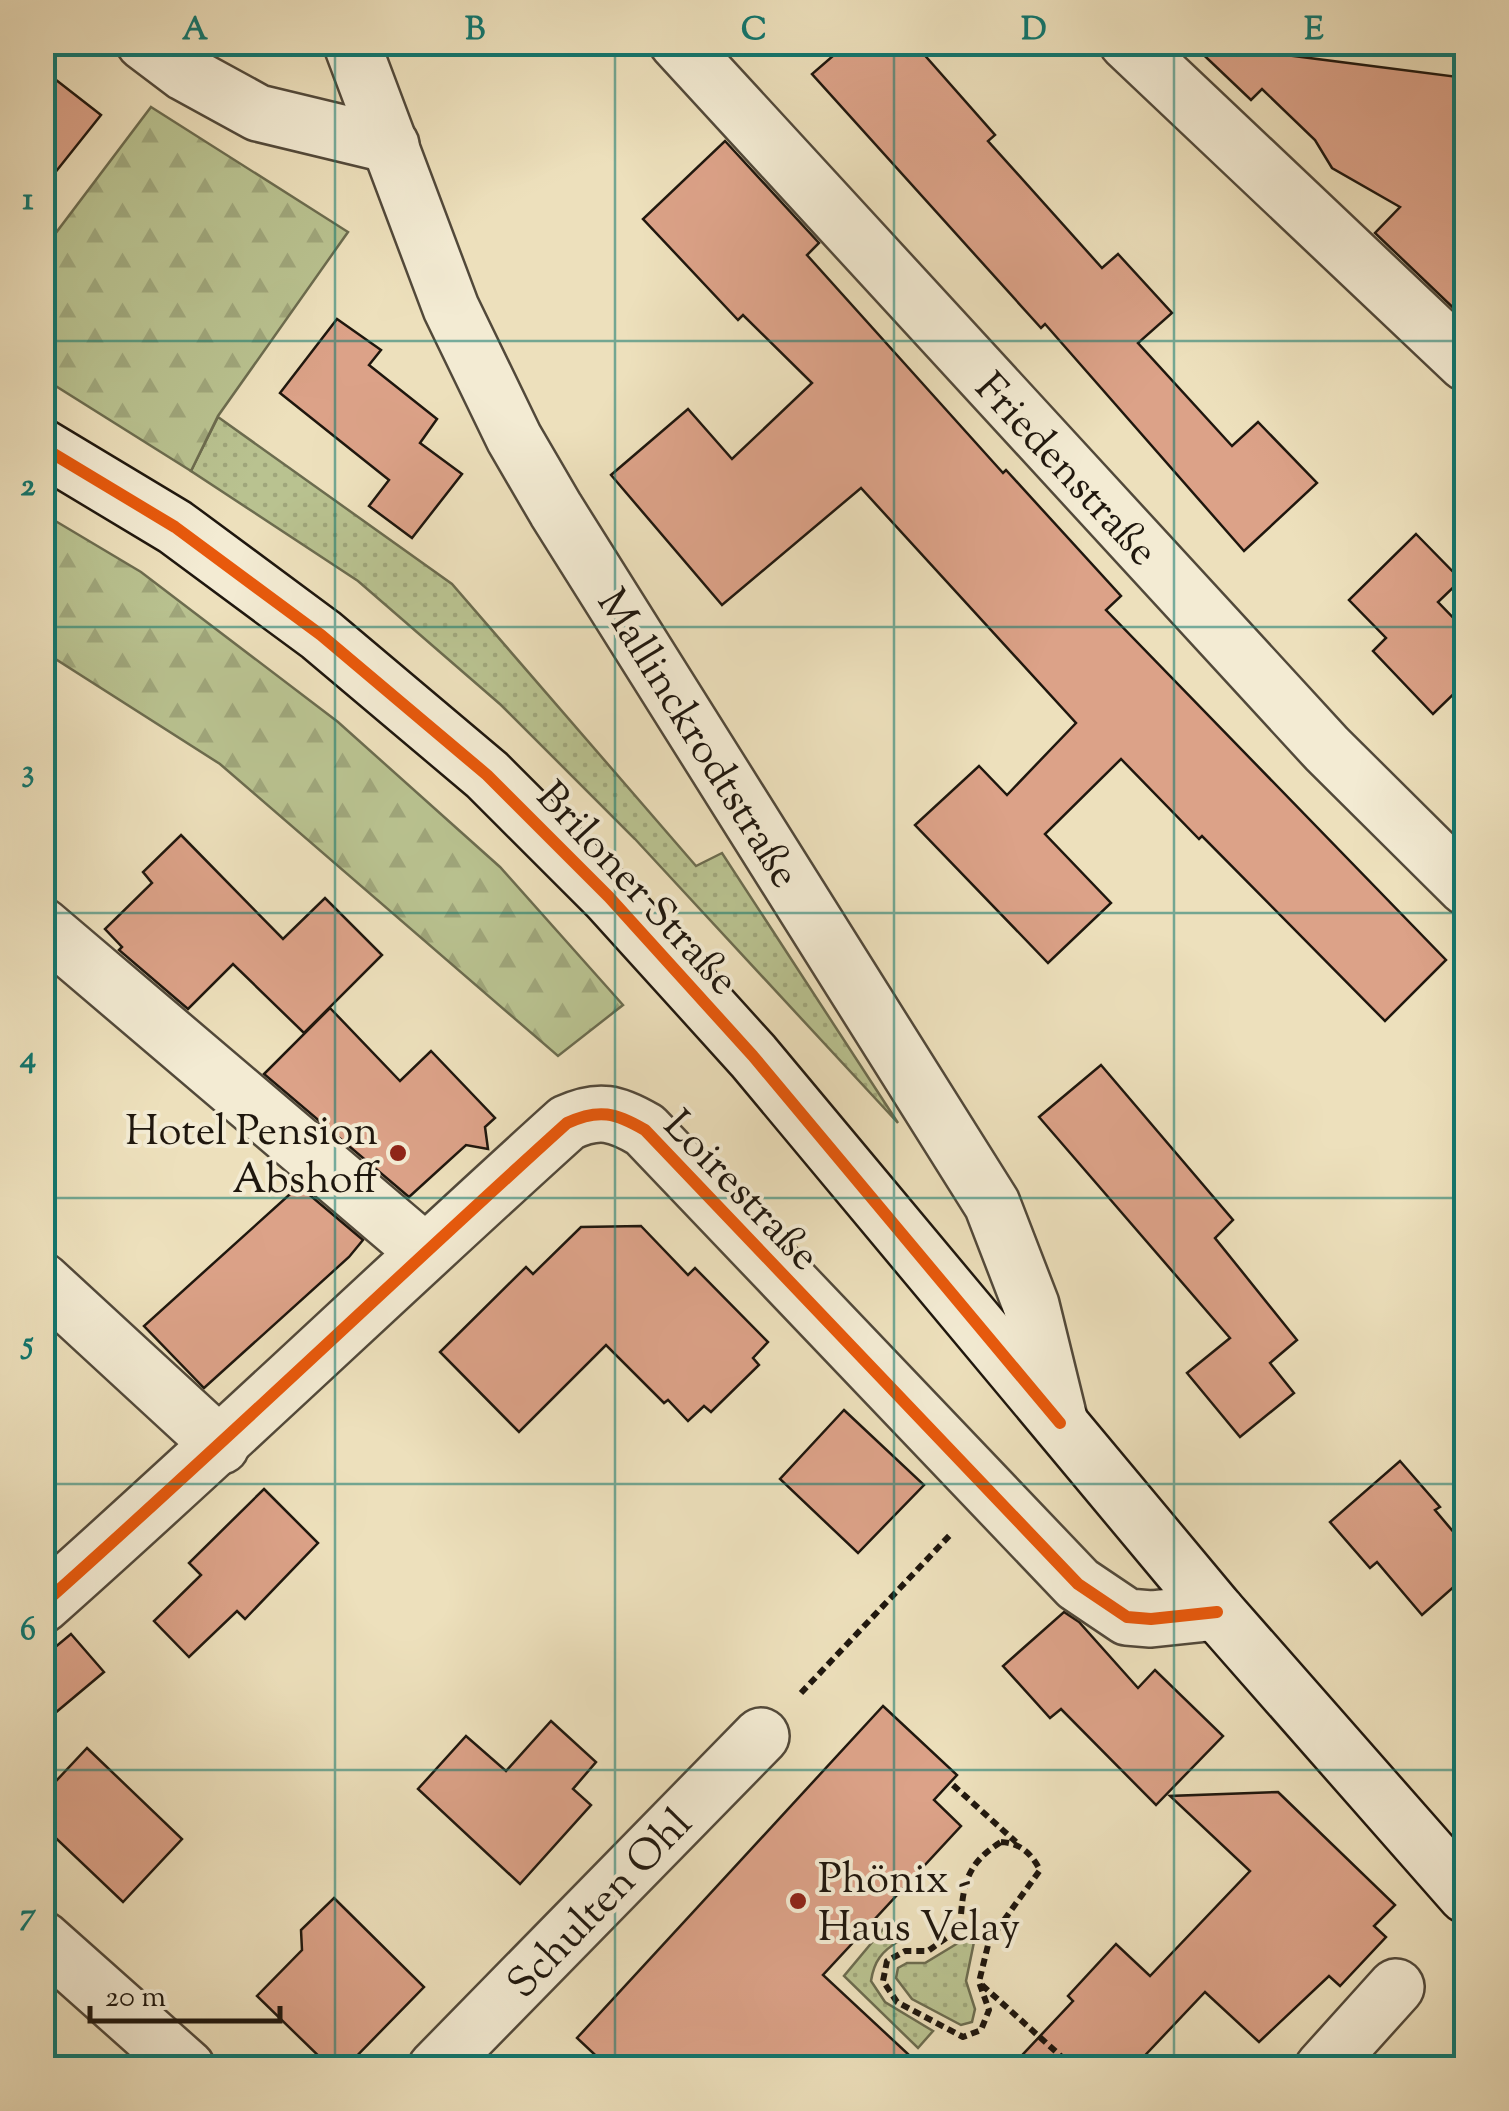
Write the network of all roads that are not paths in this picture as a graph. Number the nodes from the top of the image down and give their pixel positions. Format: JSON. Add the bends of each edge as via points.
{"nodes":[{"id":1,"x":144,"y":42,"type":"edge"},
{"id":2,"x":351,"y":42,"type":"edge"},
{"id":3,"x":677,"y":42,"type":"edge"},
{"id":4,"x":1128,"y":42,"type":"edge"},
{"id":5,"x":392,"y":145,"type":"junction"},
{"id":6,"x":1466,"y":363,"type":"edge"},
{"id":7,"x":42,"y":446,"type":"edge"},
{"id":8,"x":1466,"y":886,"type":"edge"},
{"id":9,"x":42,"y":926,"type":"edge"},
{"id":10,"x":425,"y":1252,"type":"junction"},
{"id":11,"x":42,"y":1280,"type":"edge"},
{"id":12,"x":1060,"y":1424,"type":"junction"},
{"id":13,"x":221,"y":1446,"type":"junction"},
{"id":14,"x":42,"y":1604,"type":"edge"},
{"id":15,"x":1217,"y":1612,"type":"junction"},
{"id":16,"x":761,"y":1736,"type":"road end"},
{"id":17,"x":1466,"y":1895,"type":"edge"},
{"id":18,"x":42,"y":1939,"type":"edge"},
{"id":19,"x":1396,"y":1987,"type":"dead end"},
{"id":20,"x":187,"y":2068,"type":"edge"},
{"id":21,"x":436,"y":2068,"type":"edge"},
{"id":22,"x":1323,"y":2068,"type":"edge"}],
"edges":[{"from":1,"to":5,"type":"street","via":[[258,112]]},
{"from":2,"to":5,"type":"street","name":"Mallinckrodtstraße"},
{"from":3,"to":8,"type":"street","name":"Friedenstraße","via":[[1328,749]]},
{"from":4,"to":6,"type":"street"},
{"from":5,"to":12,"type":"street","name":"Mallinckrodtstraße","via":[[452,308],[514,438],[992,1204],[1031,1304]]},
{"from":7,"to":12,"type":"street","name":"Briloner Straße","via":[[174,527],[321,635],[487,775],[753,1056]]},
{"from":9,"to":10,"type":"street"},
{"from":10,"to":13,"type":"street","name":"Loirestraße"},
{"from":10,"to":15,"type":"street","name":"Loirestraße","via":[[567,1124],[586,1114],[615,1114],[646,1130],[1078,1584],[1127,1616]]},
{"from":11,"to":13,"type":"street"},
{"from":12,"to":15,"type":"street","name":"Briloner Straße"},
{"from":13,"to":14,"type":"street","name":"Loirestraße"},
{"from":15,"to":17,"type":"street","name":"Briloner Straße"},
{"from":16,"to":21,"type":"street","name":"Schulten Ohl"},
{"from":18,"to":20,"type":"street"},
{"from":19,"to":22,"type":"street"}]}
